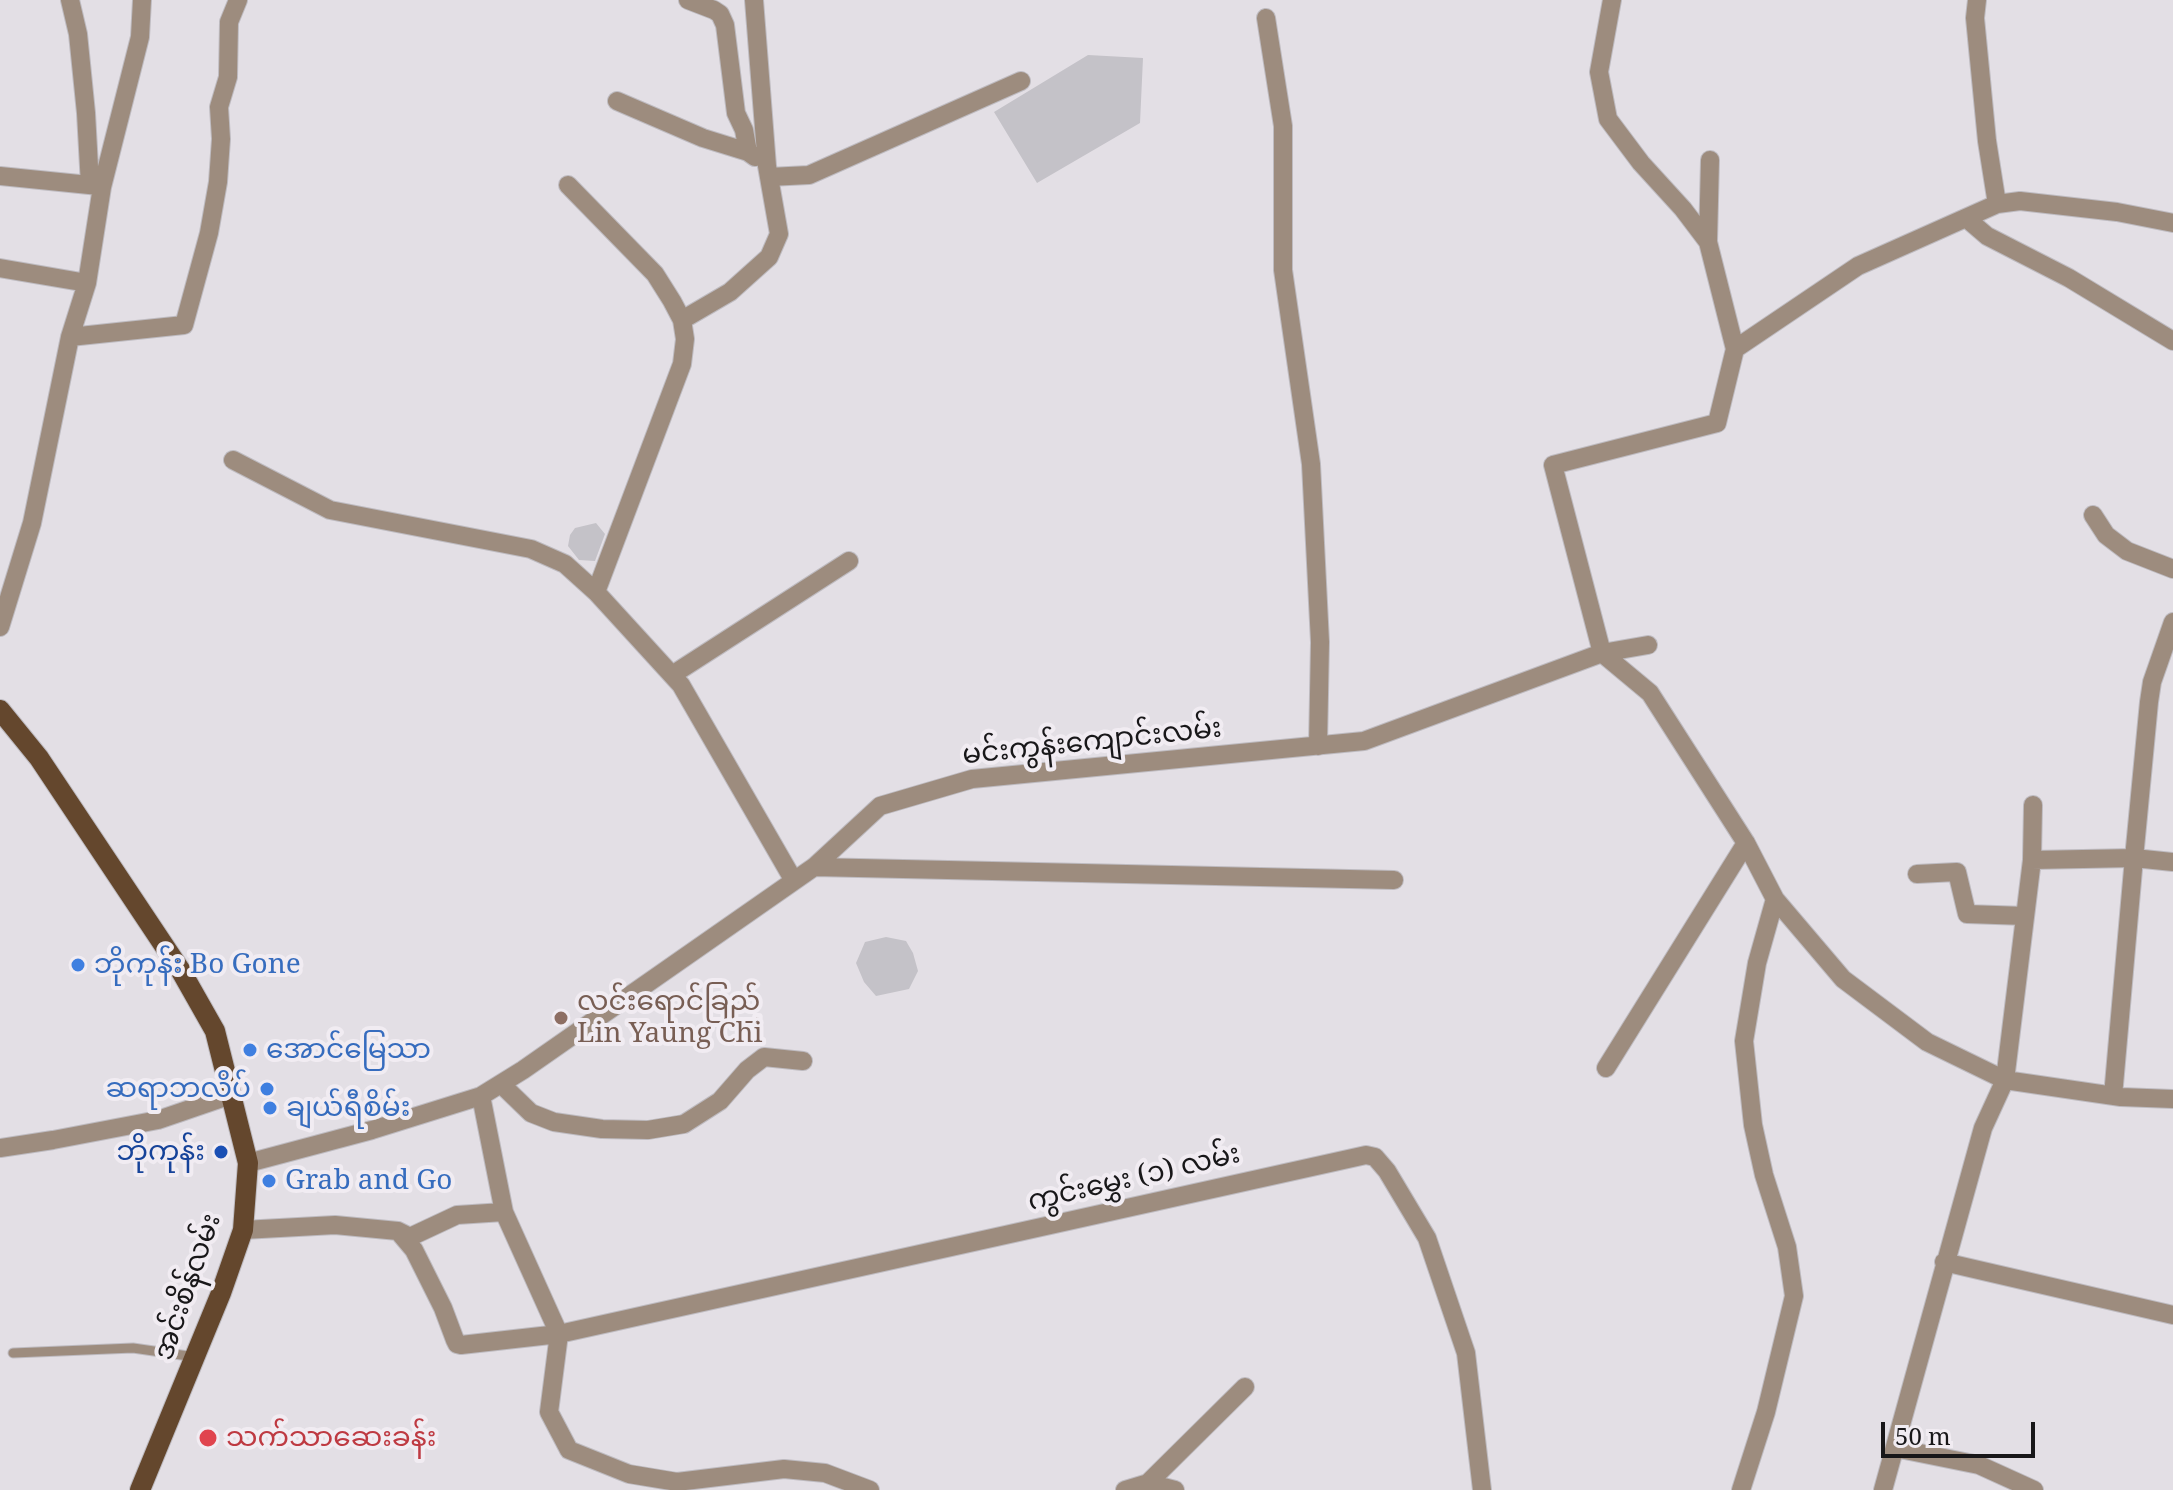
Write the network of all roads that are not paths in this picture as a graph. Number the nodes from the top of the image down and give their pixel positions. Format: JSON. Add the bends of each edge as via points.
{"nodes":[{"id":1,"x":70,"y":0,"type":"edge"},
{"id":2,"x":142,"y":0,"type":"edge"},
{"id":3,"x":238,"y":0,"type":"edge"},
{"id":4,"x":688,"y":0,"type":"edge"},
{"id":5,"x":754,"y":0,"type":"edge"},
{"id":6,"x":1612,"y":0,"type":"edge"},
{"id":7,"x":1977,"y":0,"type":"edge"},
{"id":8,"x":1266,"y":18,"type":"dead end"},
{"id":9,"x":1021,"y":81,"type":"dead end"},
{"id":10,"x":617,"y":101,"type":"dead end"},
{"id":11,"x":748,"y":152,"type":"junction"},
{"id":12,"x":1710,"y":160,"type":"dead end"},
{"id":13,"x":768,"y":171,"type":"junction"},
{"id":14,"x":0,"y":176,"type":"edge"},
{"id":15,"x":568,"y":185,"type":"dead end"},
{"id":16,"x":96,"y":186,"type":"junction"},
{"id":17,"x":1997,"y":204,"type":"junction"},
{"id":18,"x":1966,"y":218,"type":"junction"},
{"id":19,"x":2173,"y":223,"type":"edge"},
{"id":20,"x":1708,"y":242,"type":"junction"},
{"id":21,"x":0,"y":268,"type":"edge"},
{"id":22,"x":87,"y":283,"type":"junction"},
{"id":23,"x":682,"y":320,"type":"junction"},
{"id":24,"x":70,"y":337,"type":"junction"},
{"id":25,"x":2173,"y":341,"type":"edge"},
{"id":26,"x":1735,"y":349,"type":"junction"},
{"id":27,"x":233,"y":460,"type":"dead end"},
{"id":28,"x":2093,"y":515,"type":"dead end"},
{"id":29,"x":849,"y":561,"type":"dead end"},
{"id":30,"x":2173,"y":569,"type":"edge"},
{"id":31,"x":596,"y":592,"type":"junction"},
{"id":32,"x":2173,"y":622,"type":"edge"},
{"id":33,"x":0,"y":627,"type":"edge"},
{"id":34,"x":1648,"y":645,"type":"dead end"},
{"id":35,"x":1602,"y":653,"type":"junction"},
{"id":36,"x":672,"y":675,"type":"junction"},
{"id":37,"x":0,"y":710,"type":"edge"},
{"id":38,"x":1318,"y":746,"type":"junction"},
{"id":39,"x":2033,"y":805,"type":"dead end"},
{"id":40,"x":1746,"y":843,"type":"junction"},
{"id":41,"x":2134,"y":858,"type":"junction"},
{"id":42,"x":2032,"y":860,"type":"junction"},
{"id":43,"x":2173,"y":862,"type":"edge"},
{"id":44,"x":814,"y":867,"type":"junction"},
{"id":45,"x":1917,"y":874,"type":"dead end"},
{"id":46,"x":1394,"y":880,"type":"dead end"},
{"id":47,"x":794,"y":881,"type":"junction"},
{"id":48,"x":1775,"y":899,"type":"junction"},
{"id":49,"x":2025,"y":916,"type":"junction"},
{"id":50,"x":803,"y":1061,"type":"dead end"},
{"id":51,"x":1606,"y":1068,"type":"dead end"},
{"id":52,"x":2005,"y":1080,"type":"junction"},
{"id":53,"x":501,"y":1084,"type":"junction"},
{"id":54,"x":231,"y":1095,"type":"junction"},
{"id":55,"x":481,"y":1096,"type":"junction"},
{"id":56,"x":2113,"y":1096,"type":"junction"},
{"id":57,"x":2173,"y":1099,"type":"edge"},
{"id":58,"x":0,"y":1148,"type":"edge"},
{"id":59,"x":248,"y":1163,"type":"junction"},
{"id":60,"x":504,"y":1212,"type":"junction"},
{"id":61,"x":243,"y":1230,"type":"junction"},
{"id":62,"x":398,"y":1231,"type":"junction"},
{"id":63,"x":1944,"y":1262,"type":"junction"},
{"id":64,"x":2173,"y":1315,"type":"edge"},
{"id":65,"x":559,"y":1334,"type":"junction"},
{"id":66,"x":13,"y":1353,"type":"dead end"},
{"id":67,"x":195,"y":1357,"type":"junction"},
{"id":68,"x":1245,"y":1387,"type":"dead end"},
{"id":69,"x":1895,"y":1448,"type":"junction"},
{"id":70,"x":1148,"y":1483,"type":"junction"},
{"id":71,"x":140,"y":1490,"type":"edge"},
{"id":72,"x":870,"y":1490,"type":"edge"},
{"id":73,"x":1125,"y":1490,"type":"edge"},
{"id":74,"x":1175,"y":1490,"type":"edge"},
{"id":75,"x":1482,"y":1490,"type":"edge"},
{"id":76,"x":1741,"y":1490,"type":"edge"},
{"id":77,"x":1883,"y":1490,"type":"edge"},
{"id":78,"x":2034,"y":1490,"type":"edge"}],
"edges":[{"from":1,"to":16,"type":"street"},
{"from":2,"to":16,"type":"street","via":[[140,37]]},
{"from":3,"to":24,"type":"street","via":[[229,22],[228,77],[219,107],[218,182],[184,325]]},
{"from":4,"to":11,"type":"street","via":[[720,14],[725,25],[736,113]]},
{"from":5,"to":13,"type":"street"},
{"from":6,"to":20,"type":"street","via":[[1599,72],[1608,119]]},
{"from":7,"to":17,"type":"street"},
{"from":8,"to":38,"type":"street","via":[[1283,126],[1283,270],[1311,464],[1320,642]]},
{"from":9,"to":13,"type":"street","via":[[809,175]]},
{"from":10,"to":11,"type":"street"},
{"from":11,"to":13,"type":"street"},
{"from":12,"to":20,"type":"street"},
{"from":13,"to":23,"type":"street","via":[[779,234],[769,257],[730,292]]},
{"from":14,"to":16,"type":"street"},
{"from":15,"to":23,"type":"street","via":[[655,274]]},
{"from":16,"to":22,"type":"street"},
{"from":17,"to":18,"type":"street"},
{"from":17,"to":19,"type":"street","via":[[2020,201]]},
{"from":18,"to":25,"type":"street","via":[[1987,236]]},
{"from":18,"to":26,"type":"street","via":[[1858,266]]},
{"from":20,"to":26,"type":"street"},
{"from":21,"to":22,"type":"street"},
{"from":22,"to":24,"type":"street"},
{"from":23,"to":31,"type":"street","via":[[682,364]]},
{"from":24,"to":33,"type":"street","via":[[32,523]]},
{"from":26,"to":35,"type":"street","via":[[1717,423],[1553,465]]},
{"from":27,"to":31,"type":"street","via":[[330,510],[531,549],[565,564]]},
{"from":28,"to":30,"type":"street","via":[[2106,535],[2127,551]]},
{"from":29,"to":36,"type":"street"},
{"from":31,"to":36,"type":"street"},
{"from":32,"to":41,"type":"street","via":[[2152,682]]},
{"from":34,"to":35,"type":"street","name":"မင်းကွန်းကျောင်းလမ်း"},
{"from":35,"to":38,"type":"street","name":"မင်းကွန်းကျောင်းလမ်း","via":[[1364,741]]},
{"from":35,"to":40,"type":"street","via":[[1650,693]]},
{"from":36,"to":47,"type":"street"},
{"from":37,"to":54,"type":"main road","name":"အင်းစိန်လမ်း","via":[[39,758],[181,971],[215,1031]]},
{"from":38,"to":44,"type":"street","name":"မင်းကွန်းကျောင်းလမ်း","via":[[972,779],[880,806]]},
{"from":39,"to":42,"type":"street"},
{"from":40,"to":48,"type":"street"},
{"from":40,"to":51,"type":"street"},
{"from":41,"to":42,"type":"street"},
{"from":41,"to":43,"type":"street"},
{"from":41,"to":56,"type":"street"},
{"from":42,"to":49,"type":"street"},
{"from":44,"to":46,"type":"street"},
{"from":44,"to":47,"type":"street","name":"မင်းကွန်းကျောင်းလမ်း"},
{"from":45,"to":49,"type":"street","via":[[1957,872],[1967,914]]},
{"from":47,"to":53,"type":"street","name":"မင်းကွန်းကျောင်းလမ်း"},
{"from":48,"to":52,"type":"street","via":[[1843,979],[1927,1042]]},
{"from":48,"to":76,"type":"street","via":[[1744,1041],[1753,1125],[1787,1247],[1794,1296]]},
{"from":49,"to":52,"type":"street"},
{"from":50,"to":53,"type":"street","via":[[764,1057],[696,1117],[648,1130],[554,1122],[531,1113]]},
{"from":52,"to":56,"type":"street"},
{"from":52,"to":63,"type":"street","via":[[1983,1128]]},
{"from":53,"to":55,"type":"street","name":"မင်းကွန်းကျောင်းလမ်း"},
{"from":54,"to":58,"type":"street","via":[[158,1120]]},
{"from":54,"to":59,"type":"main road","name":"အင်းစိန်လမ်း"},
{"from":55,"to":59,"type":"street","name":"မင်းကွန်းကျောင်းလမ်း"},
{"from":55,"to":60,"type":"street"},
{"from":56,"to":57,"type":"street"},
{"from":59,"to":61,"type":"main road","name":"အင်းစိန်လမ်း"},
{"from":60,"to":62,"type":"street","via":[[457,1215],[410,1237]]},
{"from":60,"to":65,"type":"street"},
{"from":61,"to":62,"type":"street","via":[[335,1225]]},
{"from":61,"to":67,"type":"main road","name":"အင်းစိန်လမ်း"},
{"from":62,"to":65,"type":"street","name":"ကွင်းမွှေး (၁) လမ်း","via":[[414,1250],[457,1344]]},
{"from":63,"to":64,"type":"street"},
{"from":63,"to":69,"type":"street"},
{"from":65,"to":72,"type":"street","via":[[549,1412],[569,1450],[629,1474],[677,1482],[784,1469],[825,1473]]},
{"from":65,"to":75,"type":"street","name":"ကွင်းမွှေး (၁) လမ်း","via":[[1366,1155],[1387,1171],[1427,1238],[1466,1353]]},
{"from":66,"to":67,"type":"lane","via":[[133,1348]]},
{"from":67,"to":71,"type":"main road","name":"အင်းစိန်လမ်း"},
{"from":68,"to":70,"type":"street"},
{"from":69,"to":77,"type":"street"},
{"from":69,"to":78,"type":"street","via":[[1979,1465]]},
{"from":70,"to":73,"type":"street"},
{"from":70,"to":74,"type":"street"}]}
